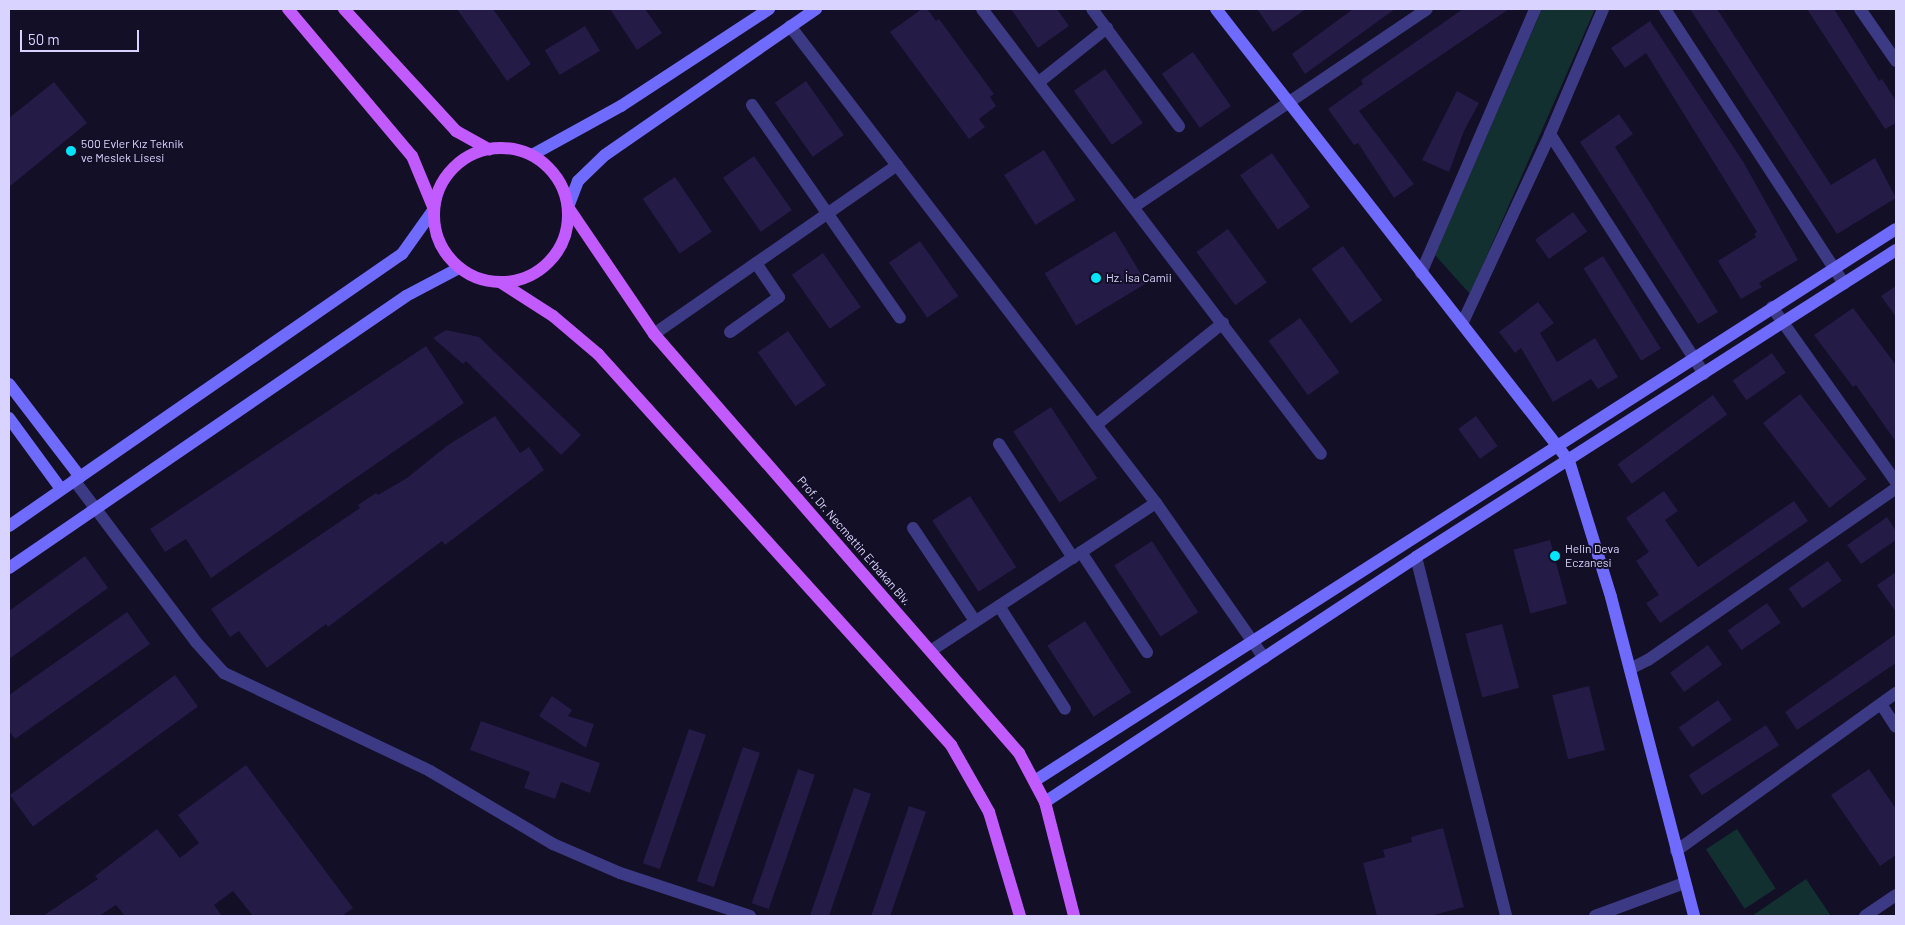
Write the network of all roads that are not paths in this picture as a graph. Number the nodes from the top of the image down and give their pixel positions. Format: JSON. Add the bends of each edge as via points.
{"nodes":[{"id":1,"x":288,"y":9,"type":"edge"},
{"id":2,"x":344,"y":9,"type":"edge"},
{"id":3,"x":769,"y":9,"type":"edge"},
{"id":4,"x":816,"y":9,"type":"edge"},
{"id":5,"x":982,"y":9,"type":"edge"},
{"id":6,"x":1092,"y":9,"type":"edge"},
{"id":7,"x":1216,"y":9,"type":"edge"},
{"id":8,"x":1426,"y":9,"type":"edge"},
{"id":9,"x":1536,"y":9,"type":"edge"},
{"id":10,"x":1603,"y":9,"type":"edge"},
{"id":11,"x":1664,"y":9,"type":"edge"},
{"id":12,"x":1860,"y":9,"type":"edge"},
{"id":13,"x":790,"y":26,"type":"junction"},
{"id":14,"x":1107,"y":28,"type":"junction"},
{"id":15,"x":1896,"y":62,"type":"edge"},
{"id":16,"x":1039,"y":82,"type":"junction"},
{"id":17,"x":1291,"y":102,"type":"junction"},
{"id":18,"x":752,"y":105,"type":"dead end"},
{"id":19,"x":1179,"y":126,"type":"dead end"},
{"id":20,"x":1550,"y":134,"type":"junction"},
{"id":21,"x":489,"y":148,"type":"junction"},
{"id":22,"x":532,"y":155,"type":"junction"},
{"id":23,"x":897,"y":165,"type":"junction"},
{"id":24,"x":1135,"y":206,"type":"junction"},
{"id":25,"x":568,"y":207,"type":"junction"},
{"id":26,"x":434,"y":209,"type":"junction"},
{"id":27,"x":828,"y":213,"type":"junction"},
{"id":28,"x":1896,"y":229,"type":"edge"},
{"id":29,"x":1896,"y":250,"type":"edge"},
{"id":30,"x":756,"y":263,"type":"junction"},
{"id":31,"x":459,"y":268,"type":"junction"},
{"id":32,"x":1834,"y":268,"type":"junction"},
{"id":33,"x":1421,"y":273,"type":"junction"},
{"id":34,"x":500,"y":282,"type":"junction"},
{"id":35,"x":1844,"y":284,"type":"junction"},
{"id":36,"x":1772,"y":307,"type":"junction"},
{"id":37,"x":900,"y":318,"type":"dead end"},
{"id":38,"x":1223,"y":323,"type":"junction"},
{"id":39,"x":1784,"y":323,"type":"junction"},
{"id":40,"x":1462,"y":324,"type":"junction"},
{"id":41,"x":730,"y":332,"type":"dead end"},
{"id":42,"x":654,"y":334,"type":"junction"},
{"id":43,"x":1694,"y":358,"type":"junction"},
{"id":44,"x":1704,"y":374,"type":"junction"},
{"id":45,"x":9,"y":384,"type":"edge"},
{"id":46,"x":9,"y":418,"type":"edge"},
{"id":47,"x":1096,"y":425,"type":"junction"},
{"id":48,"x":999,"y":444,"type":"dead end"},
{"id":49,"x":1559,"y":446,"type":"junction"},
{"id":50,"x":1321,"y":454,"type":"dead end"},
{"id":51,"x":1569,"y":461,"type":"junction"},
{"id":52,"x":77,"y":478,"type":"junction"},
{"id":53,"x":1896,"y":482,"type":"edge"},
{"id":54,"x":1896,"y":488,"type":"edge"},
{"id":55,"x":61,"y":489,"type":"junction"},
{"id":56,"x":1156,"y":503,"type":"junction"},
{"id":57,"x":96,"y":509,"type":"junction"},
{"id":58,"x":9,"y":526,"type":"edge"},
{"id":59,"x":914,"y":528,"type":"dead end"},
{"id":60,"x":1077,"y":555,"type":"junction"},
{"id":61,"x":1416,"y":557,"type":"junction"},
{"id":62,"x":9,"y":568,"type":"edge"},
{"id":63,"x":998,"y":606,"type":"junction"},
{"id":64,"x":975,"y":621,"type":"junction"},
{"id":65,"x":1253,"y":642,"type":"junction"},
{"id":66,"x":932,"y":650,"type":"junction"},
{"id":67,"x":1147,"y":652,"type":"dead end"},
{"id":68,"x":1264,"y":658,"type":"junction"},
{"id":69,"x":1630,"y":669,"type":"junction"},
{"id":70,"x":1896,"y":693,"type":"edge"},
{"id":71,"x":1881,"y":704,"type":"junction"},
{"id":72,"x":1065,"y":709,"type":"dead end"},
{"id":73,"x":1896,"y":727,"type":"edge"},
{"id":74,"x":1036,"y":780,"type":"junction"},
{"id":75,"x":1045,"y":802,"type":"junction"},
{"id":76,"x":1676,"y":850,"type":"junction"},
{"id":77,"x":1684,"y":883,"type":"junction"},
{"id":78,"x":1896,"y":895,"type":"edge"},
{"id":79,"x":750,"y":916,"type":"edge"},
{"id":80,"x":1020,"y":916,"type":"edge"},
{"id":81,"x":1074,"y":916,"type":"edge"},
{"id":82,"x":1506,"y":916,"type":"edge"},
{"id":83,"x":1595,"y":916,"type":"edge"},
{"id":84,"x":1694,"y":916,"type":"edge"},
{"id":85,"x":1866,"y":916,"type":"edge"}],
"edges":[{"from":1,"to":26,"type":"main road","via":[[412,156]]},
{"from":2,"to":21,"type":"main road","via":[[456,131]]},
{"from":3,"to":22,"type":"street","via":[[621,106]]},
{"from":4,"to":13,"type":"street"},
{"from":5,"to":16,"type":"street"},
{"from":6,"to":14,"type":"street"},
{"from":7,"to":17,"type":"street"},
{"from":8,"to":17,"type":"street"},
{"from":9,"to":33,"type":"street"},
{"from":10,"to":20,"type":"street"},
{"from":11,"to":32,"type":"street"},
{"from":12,"to":15,"type":"street"},
{"from":13,"to":23,"type":"street"},
{"from":13,"to":25,"type":"street","via":[[591,166],[578,181]]},
{"from":14,"to":16,"type":"street"},
{"from":14,"to":19,"type":"street"},
{"from":16,"to":24,"type":"street"},
{"from":17,"to":24,"type":"street"},
{"from":17,"to":33,"type":"street"},
{"from":18,"to":27,"type":"street"},
{"from":20,"to":40,"type":"street"},
{"from":20,"to":43,"type":"street"},
{"from":21,"to":22,"type":"main road","via":[[511,148]]},
{"from":21,"to":26,"type":"main road","via":[[468,156],[451,170],[439,188]]},
{"from":22,"to":25,"type":"main road","via":[[554,174],[562,186]]},
{"from":23,"to":27,"type":"street"},
{"from":23,"to":47,"type":"street"},
{"from":24,"to":38,"type":"street"},
{"from":25,"to":34,"type":"main road","via":[[566,230],[558,251],[542,268],[529,275]]},
{"from":25,"to":42,"type":"main road","name":"Prof. Dr. Necmettin Erbakan Blv."},
{"from":26,"to":31,"type":"main road","via":[[436,231],[444,251]]},
{"from":26,"to":52,"type":"street","via":[[402,254]]},
{"from":27,"to":30,"type":"street"},
{"from":27,"to":37,"type":"street"},
{"from":28,"to":32,"type":"street"},
{"from":29,"to":35,"type":"street"},
{"from":30,"to":41,"type":"street","via":[[779,297]]},
{"from":30,"to":42,"type":"street"},
{"from":31,"to":34,"type":"main road","via":[[478,278]]},
{"from":31,"to":57,"type":"street","via":[[406,296]]},
{"from":32,"to":35,"type":"street"},
{"from":32,"to":36,"type":"street"},
{"from":33,"to":40,"type":"street"},
{"from":34,"to":80,"type":"main road","via":[[554,316],[598,354],[951,745],[989,812]]},
{"from":35,"to":39,"type":"street"},
{"from":36,"to":39,"type":"street"},
{"from":36,"to":43,"type":"street"},
{"from":38,"to":47,"type":"street"},
{"from":38,"to":50,"type":"street"},
{"from":39,"to":44,"type":"street"},
{"from":39,"to":53,"type":"street"},
{"from":40,"to":49,"type":"street"},
{"from":42,"to":66,"type":"main road","name":"Prof. Dr. Necmettin Erbakan Blv."},
{"from":43,"to":44,"type":"street"},
{"from":43,"to":49,"type":"street"},
{"from":44,"to":51,"type":"street"},
{"from":45,"to":52,"type":"street"},
{"from":46,"to":55,"type":"street"},
{"from":47,"to":56,"type":"street"},
{"from":48,"to":60,"type":"street"},
{"from":49,"to":51,"type":"street"},
{"from":49,"to":65,"type":"street"},
{"from":51,"to":61,"type":"street"},
{"from":51,"to":69,"type":"street"},
{"from":52,"to":55,"type":"street"},
{"from":52,"to":57,"type":"street"},
{"from":54,"to":69,"type":"street"},
{"from":55,"to":58,"type":"street"},
{"from":56,"to":60,"type":"street"},
{"from":56,"to":65,"type":"street"},
{"from":57,"to":62,"type":"street"},
{"from":57,"to":79,"type":"street","via":[[196,642],[224,673],[430,771],[553,844],[620,872]]},
{"from":59,"to":64,"type":"street"},
{"from":60,"to":63,"type":"street"},
{"from":60,"to":67,"type":"street"},
{"from":61,"to":68,"type":"street"},
{"from":61,"to":82,"type":"street"},
{"from":63,"to":64,"type":"street"},
{"from":63,"to":72,"type":"street"},
{"from":64,"to":66,"type":"street"},
{"from":65,"to":68,"type":"street"},
{"from":65,"to":74,"type":"street"},
{"from":66,"to":74,"type":"main road","name":"Prof. Dr. Necmettin Erbakan Blv.","via":[[1019,753]]},
{"from":68,"to":75,"type":"street"},
{"from":69,"to":76,"type":"street"},
{"from":70,"to":71,"type":"street"},
{"from":71,"to":73,"type":"street"},
{"from":71,"to":76,"type":"street"},
{"from":74,"to":75,"type":"main road","name":"Prof. Dr. Necmettin Erbakan Blv."},
{"from":75,"to":81,"type":"main road","name":"Prof. Dr. Necmettin Erbakan Blv."},
{"from":76,"to":77,"type":"street"},
{"from":77,"to":83,"type":"street"},
{"from":77,"to":84,"type":"street"},
{"from":78,"to":85,"type":"street"}]}
